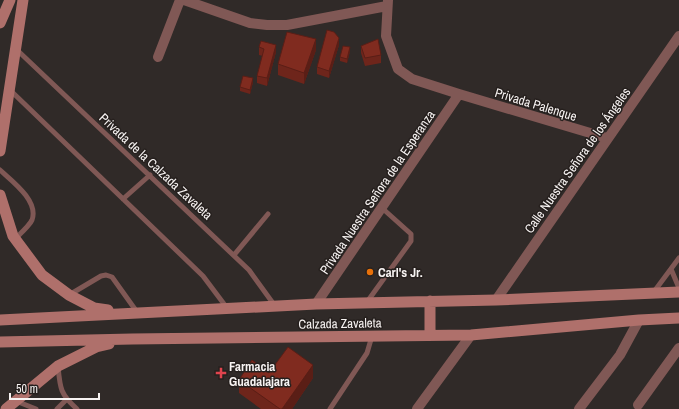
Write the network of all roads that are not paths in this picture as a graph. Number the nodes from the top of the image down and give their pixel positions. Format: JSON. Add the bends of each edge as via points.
{"nodes":[{"id":1,"x":10,"y":0,"type":"edge"},
{"id":2,"x":23,"y":0,"type":"edge"},
{"id":3,"x":180,"y":0,"type":"edge"},
{"id":4,"x":184,"y":0,"type":"edge"},
{"id":5,"x":387,"y":3,"type":"edge"},
{"id":6,"x":0,"y":22,"type":"edge"},
{"id":7,"x":679,"y":36,"type":"edge"},
{"id":8,"x":15,"y":48,"type":"junction"},
{"id":9,"x":158,"y":57,"type":"dead end"},
{"id":10,"x":9,"y":89,"type":"junction"},
{"id":11,"x":459,"y":94,"type":"junction"},
{"id":12,"x":607,"y":138,"type":"junction"},
{"id":13,"x":0,"y":151,"type":"edge"},
{"id":14,"x":0,"y":170,"type":"edge"},
{"id":15,"x":150,"y":175,"type":"junction"},
{"id":16,"x":0,"y":195,"type":"edge"},
{"id":17,"x":123,"y":199,"type":"junction"},
{"id":18,"x":382,"y":208,"type":"junction"},
{"id":19,"x":268,"y":214,"type":"dead end"},
{"id":20,"x":15,"y":240,"type":"junction"},
{"id":21,"x":234,"y":255,"type":"junction"},
{"id":22,"x":679,"y":258,"type":"edge"},
{"id":23,"x":671,"y":269,"type":"junction"},
{"id":24,"x":679,"y":288,"type":"edge"},
{"id":25,"x":679,"y":292,"type":"edge"},
{"id":26,"x":652,"y":293,"type":"junction"},
{"id":27,"x":69,"y":295,"type":"junction"},
{"id":28,"x":496,"y":300,"type":"junction"},
{"id":29,"x":430,"y":301,"type":"junction"},
{"id":30,"x":366,"y":303,"type":"junction"},
{"id":31,"x":316,"y":304,"type":"junction"},
{"id":32,"x":275,"y":306,"type":"junction"},
{"id":33,"x":228,"y":308,"type":"junction"},
{"id":34,"x":132,"y":313,"type":"junction"},
{"id":35,"x":679,"y":318,"type":"edge"},
{"id":36,"x":0,"y":320,"type":"edge"},
{"id":37,"x":639,"y":320,"type":"junction"},
{"id":38,"x":430,"y":335,"type":"junction"},
{"id":39,"x":471,"y":335,"type":"junction"},
{"id":40,"x":372,"y":336,"type":"junction"},
{"id":41,"x":132,"y":339,"type":"junction"},
{"id":42,"x":0,"y":342,"type":"edge"},
{"id":43,"x":679,"y":348,"type":"edge"},
{"id":44,"x":58,"y":366,"type":"junction"},
{"id":45,"x":66,"y":400,"type":"junction"},
{"id":46,"x":638,"y":405,"type":"dead end"},
{"id":47,"x":9,"y":406,"type":"edge"},
{"id":48,"x":36,"y":409,"type":"edge"},
{"id":49,"x":58,"y":409,"type":"edge"},
{"id":50,"x":77,"y":409,"type":"edge"},
{"id":51,"x":330,"y":409,"type":"edge"},
{"id":52,"x":417,"y":409,"type":"edge"},
{"id":53,"x":579,"y":409,"type":"edge"}],
"edges":[{"from":1,"to":6,"type":"main road"},
{"from":2,"to":8,"type":"main road"},
{"from":3,"to":9,"type":"street"},
{"from":4,"to":5,"type":"street","via":[[250,23],[267,25],[287,25]]},
{"from":5,"to":11,"type":"street","name":"Privada Palenque","via":[[386,36],[398,69],[412,79]]},
{"from":7,"to":12,"type":"street","name":"Calle Nuestra Señora de los Ángeles"},
{"from":8,"to":10,"type":"main road"},
{"from":8,"to":15,"type":"lane","name":"Privada de la Calzada Zavaleta"},
{"from":10,"to":13,"type":"main road"},
{"from":10,"to":17,"type":"lane"},
{"from":11,"to":12,"type":"street","name":"Privada Palenque"},
{"from":11,"to":18,"type":"street","name":"Privada Nuestra Señora de la Esperanza"},
{"from":12,"to":28,"type":"street","name":"Calle Nuestra Señora de los Ángeles"},
{"from":14,"to":20,"type":"lane","via":[[27,196],[32,208],[32,220]]},
{"from":15,"to":17,"type":"lane"},
{"from":15,"to":21,"type":"lane","name":"Privada de la Calzada Zavaleta"},
{"from":16,"to":20,"type":"main road"},
{"from":17,"to":33,"type":"lane","via":[[203,276]]},
{"from":18,"to":30,"type":"lane","via":[[411,234],[411,241]]},
{"from":18,"to":31,"type":"street","name":"Privada Nuestra Señora de la Esperanza"},
{"from":19,"to":21,"type":"lane"},
{"from":20,"to":27,"type":"main road","via":[[42,275]]},
{"from":21,"to":32,"type":"lane","name":"Privada de la Calzada Zavaleta","via":[[249,270]]},
{"from":22,"to":23,"type":"lane"},
{"from":23,"to":24,"type":"lane"},
{"from":23,"to":26,"type":"lane"},
{"from":25,"to":26,"type":"main road","name":"Calzada Zavaleta"},
{"from":26,"to":28,"type":"main road","name":"Calzada Zavaleta"},
{"from":27,"to":34,"type":"main road","via":[[94,308]]},
{"from":27,"to":34,"type":"lane","via":[[106,275],[112,277]]},
{"from":28,"to":29,"type":"main road","name":"Calzada Zavaleta"},
{"from":29,"to":30,"type":"main road","name":"Calzada Zavaleta"},
{"from":29,"to":38,"type":"main road"},
{"from":30,"to":31,"type":"main road","name":"Calzada Zavaleta"},
{"from":31,"to":32,"type":"main road","name":"Calzada Zavaleta"},
{"from":32,"to":33,"type":"main road","name":"Calzada Zavaleta"},
{"from":33,"to":34,"type":"main road","name":"Calzada Zavaleta"},
{"from":34,"to":36,"type":"main road","name":"Calzada Zavaleta"},
{"from":35,"to":37,"type":"main road","name":"Calzada Zavaleta"},
{"from":37,"to":39,"type":"main road","name":"Calzada Zavaleta"},
{"from":37,"to":53,"type":"street","via":[[620,354]]},
{"from":38,"to":39,"type":"main road","name":"Calzada Zavaleta"},
{"from":38,"to":40,"type":"main road","name":"Calzada Zavaleta"},
{"from":39,"to":52,"type":"street"},
{"from":40,"to":41,"type":"main road","name":"Calzada Zavaleta"},
{"from":40,"to":51,"type":"lane","via":[[367,353]]},
{"from":41,"to":42,"type":"main road","name":"Calzada Zavaleta"},
{"from":41,"to":44,"type":"main road","via":[[96,347]]},
{"from":43,"to":46,"type":"street"},
{"from":44,"to":45,"type":"lane","via":[[60,386]]},
{"from":44,"to":47,"type":"main road"},
{"from":45,"to":49,"type":"lane"},
{"from":45,"to":50,"type":"lane"},
{"from":47,"to":48,"type":"lane"}]}
